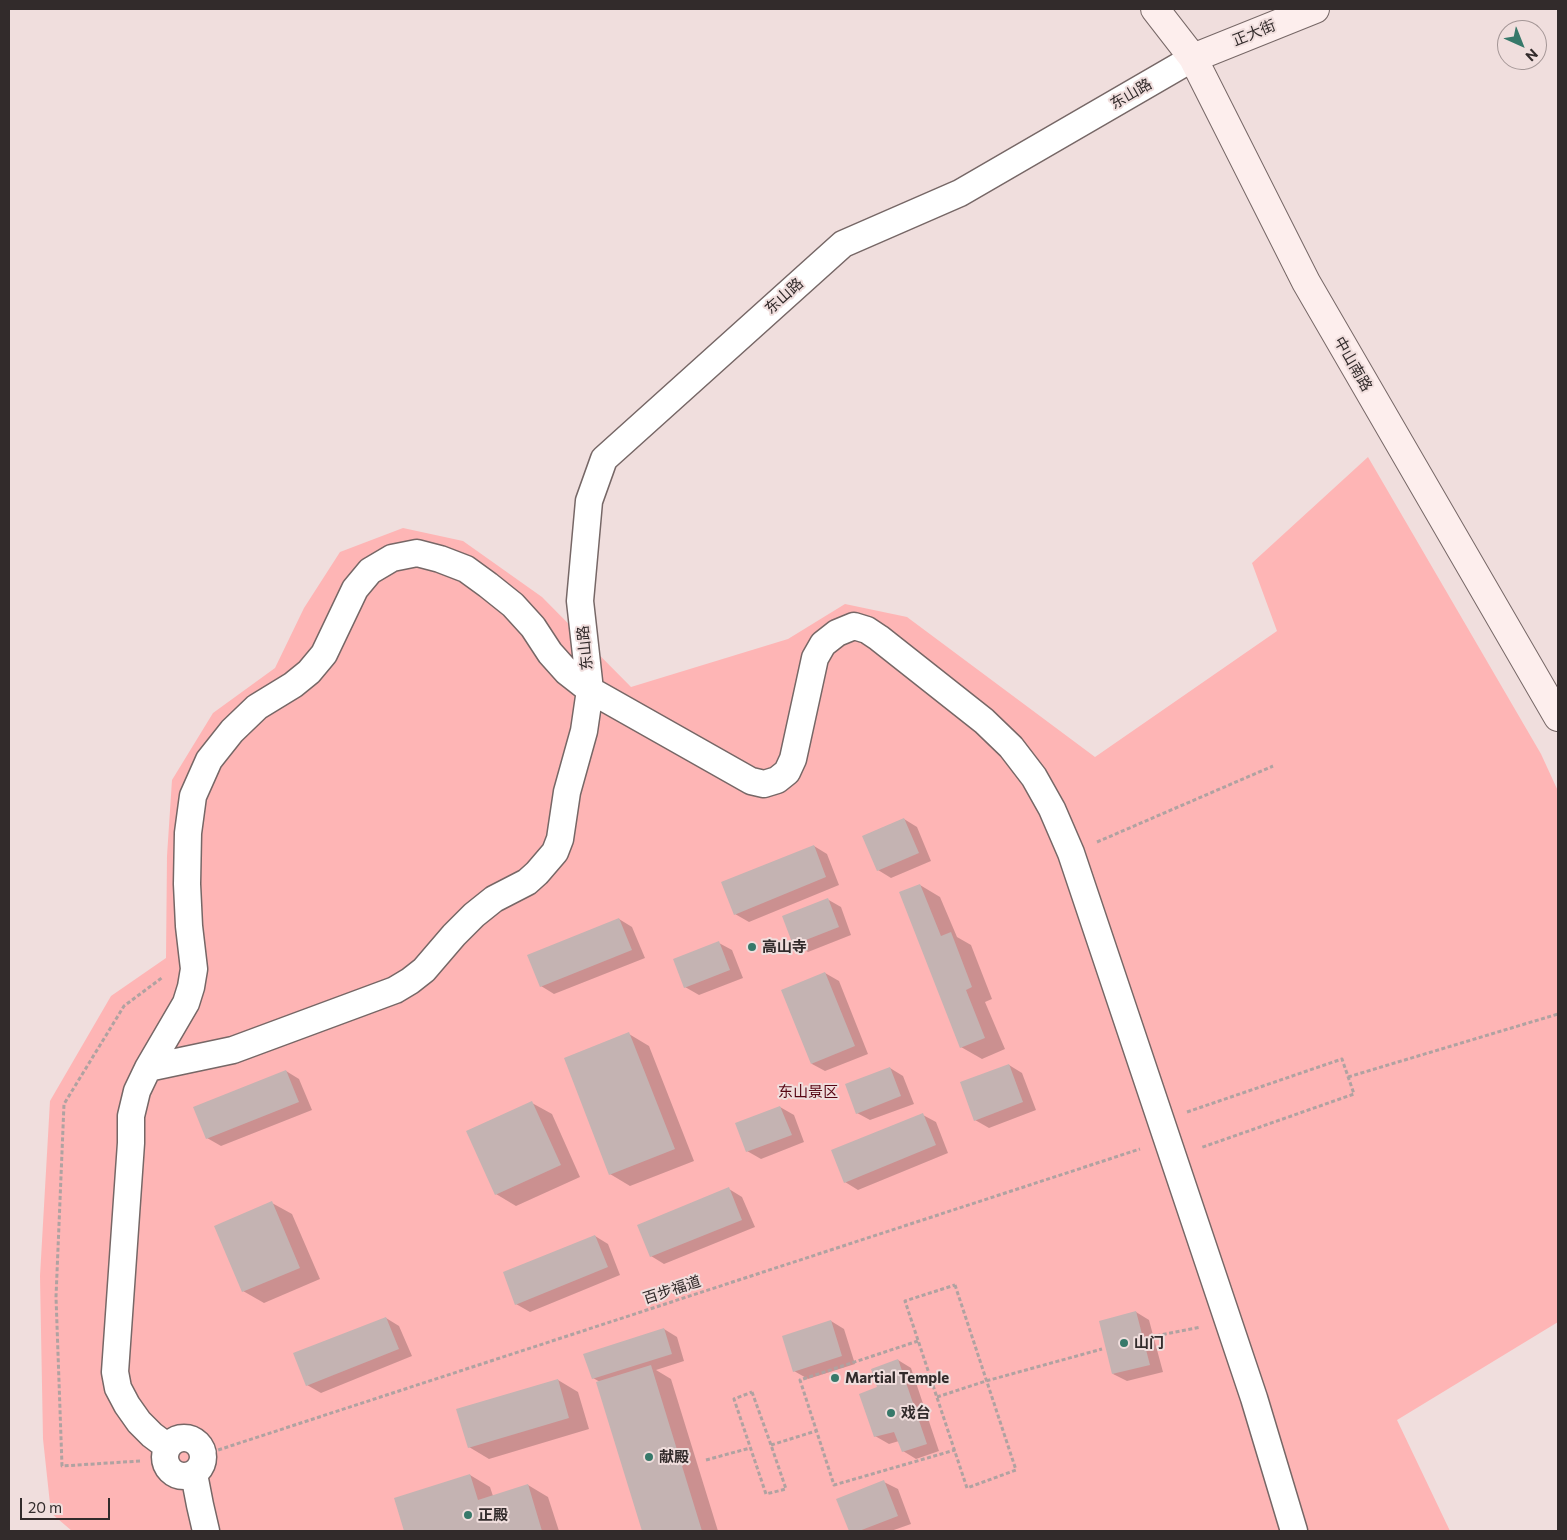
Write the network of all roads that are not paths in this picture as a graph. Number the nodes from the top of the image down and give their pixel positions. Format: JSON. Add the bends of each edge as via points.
{"nodes":[{"id":1,"x":1155,"y":9,"type":"edge"},
{"id":2,"x":1315,"y":9,"type":"edge"},
{"id":3,"x":1193,"y":58,"type":"junction"},
{"id":4,"x":590,"y":690,"type":"junction"},
{"id":5,"x":1558,"y":717,"type":"edge"},
{"id":6,"x":148,"y":1068,"type":"junction"},
{"id":7,"x":206,"y":1531,"type":"edge"},
{"id":8,"x":1294,"y":1531,"type":"edge"}],
"edges":[{"from":1,"to":3,"type":"main road","name":"中山南路"},
{"from":2,"to":3,"type":"main road","name":"正大街"},
{"from":3,"to":4,"type":"street","name":"东山路","via":[[960,193],[842,244],[604,459],[589,501],[580,601]]},
{"from":3,"to":5,"type":"main road","name":"中山南路","via":[[1306,282]]},
{"from":4,"to":6,"type":"street","name":"东山路","via":[[560,839],[555,852],[527,882],[494,899],[474,915],[424,970],[395,990],[234,1050]]},
{"from":4,"to":6,"type":"street","via":[[550,653],[513,604],[466,569],[417,553],[392,558],[370,571],[355,589],[328,648],[310,672],[257,707],[209,760],[193,796],[188,833],[186,884],[194,969],[191,987],[186,1003]]},
{"from":4,"to":8,"type":"street","via":[[751,782],[764,784],[787,772],[793,759],[815,658],[822,644],[854,626],[867,630],[984,721],[1011,747],[1034,777],[1071,853],[1254,1398]]},
{"from":6,"to":7,"type":"street","via":[[137,1091],[132,1116],[115,1372],[118,1388],[127,1405],[166,1454],[178,1439],[196,1442],[200,1447]]}]}
